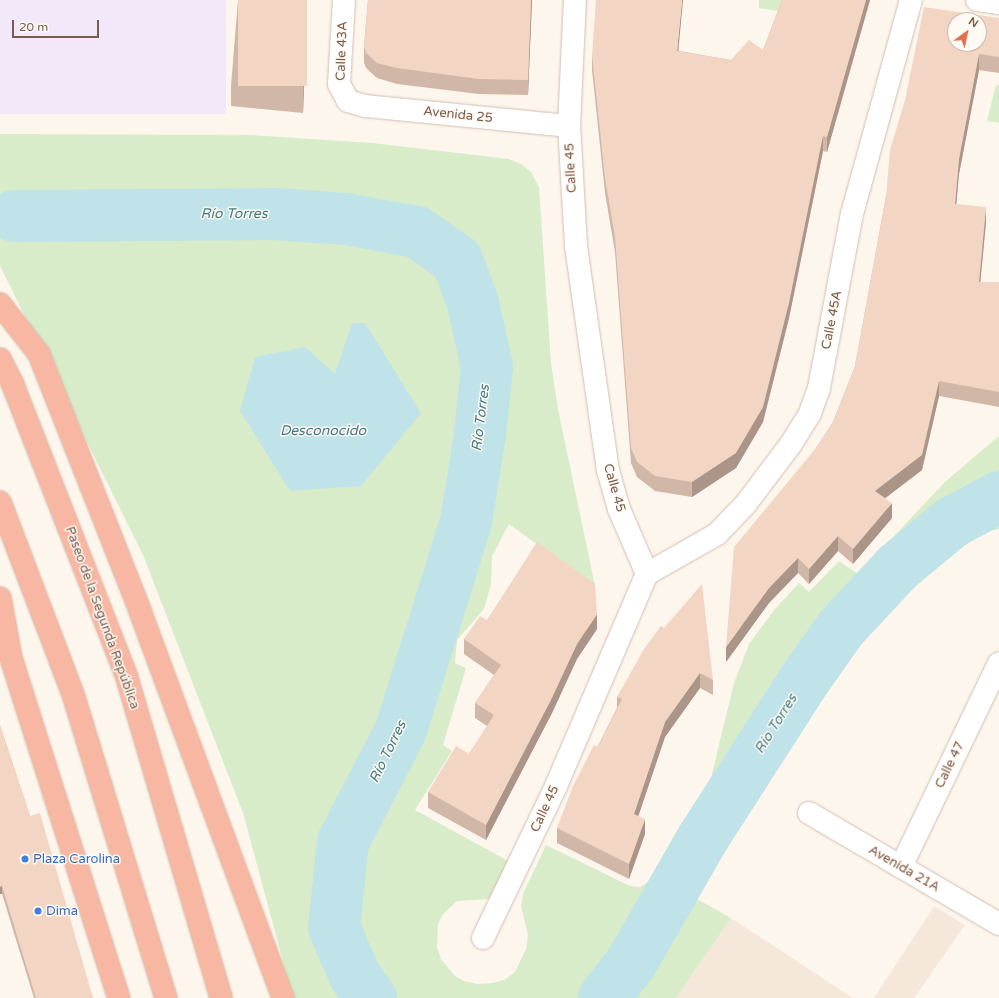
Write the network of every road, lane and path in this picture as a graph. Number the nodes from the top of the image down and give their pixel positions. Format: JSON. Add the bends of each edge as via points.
{"nodes":[{"id":1,"x":344,"y":0,"type":"edge"},
{"id":2,"x":575,"y":0,"type":"edge"},
{"id":3,"x":911,"y":0,"type":"edge"},
{"id":4,"x":977,"y":0,"type":"edge"},
{"id":5,"x":999,"y":3,"type":"edge"},
{"id":6,"x":348,"y":101,"type":"joint"},
{"id":7,"x":569,"y":126,"type":"junction"},
{"id":8,"x":0,"y":304,"type":"edge"},
{"id":9,"x":0,"y":359,"type":"edge"},
{"id":10,"x":0,"y":502,"type":"edge"},
{"id":11,"x":647,"y":574,"type":"junction"},
{"id":12,"x":0,"y":598,"type":"edge"},
{"id":13,"x":999,"y":663,"type":"edge"},
{"id":14,"x":809,"y":813,"type":"dead end"},
{"id":15,"x":900,"y":866,"type":"junction"},
{"id":16,"x":999,"y":924,"type":"edge"},
{"id":17,"x":483,"y":938,"type":"dead end"},
{"id":18,"x":120,"y":998,"type":"edge"},
{"id":19,"x":166,"y":998,"type":"edge"},
{"id":20,"x":221,"y":998,"type":"edge"},
{"id":21,"x":283,"y":998,"type":"edge"}],
"edges":[{"from":1,"to":6,"type":"street","name":"Calle 43A","via":[[339,84]]},
{"from":2,"to":7,"type":"street","name":"Calle 45"},
{"from":3,"to":11,"type":"street","name":"Calle 45A","via":[[852,214],[819,388],[810,413],[792,444],[745,505],[717,534]]},
{"from":4,"to":5,"type":"street"},
{"from":6,"to":7,"type":"street","name":"Avenida 25","via":[[365,106]]},
{"from":7,"to":11,"type":"street","name":"Calle 45","via":[[576,246],[608,471],[619,509]]},
{"from":8,"to":21,"type":"highway","via":[[39,354],[140,610]]},
{"from":9,"to":20,"type":"highway","name":"Paseo de la Segunda República","via":[[13,385],[127,678]]},
{"from":10,"to":19,"type":"highway","via":[[73,694]]},
{"from":11,"to":17,"type":"street","name":"Calle 45","via":[[556,786]]},
{"from":12,"to":18,"type":"highway","via":[[10,658]]},
{"from":13,"to":15,"type":"street","name":"Calle 47"},
{"from":14,"to":15,"type":"street","name":"Avenida 21A"},
{"from":15,"to":16,"type":"street","name":"Avenida 21A"}]}
